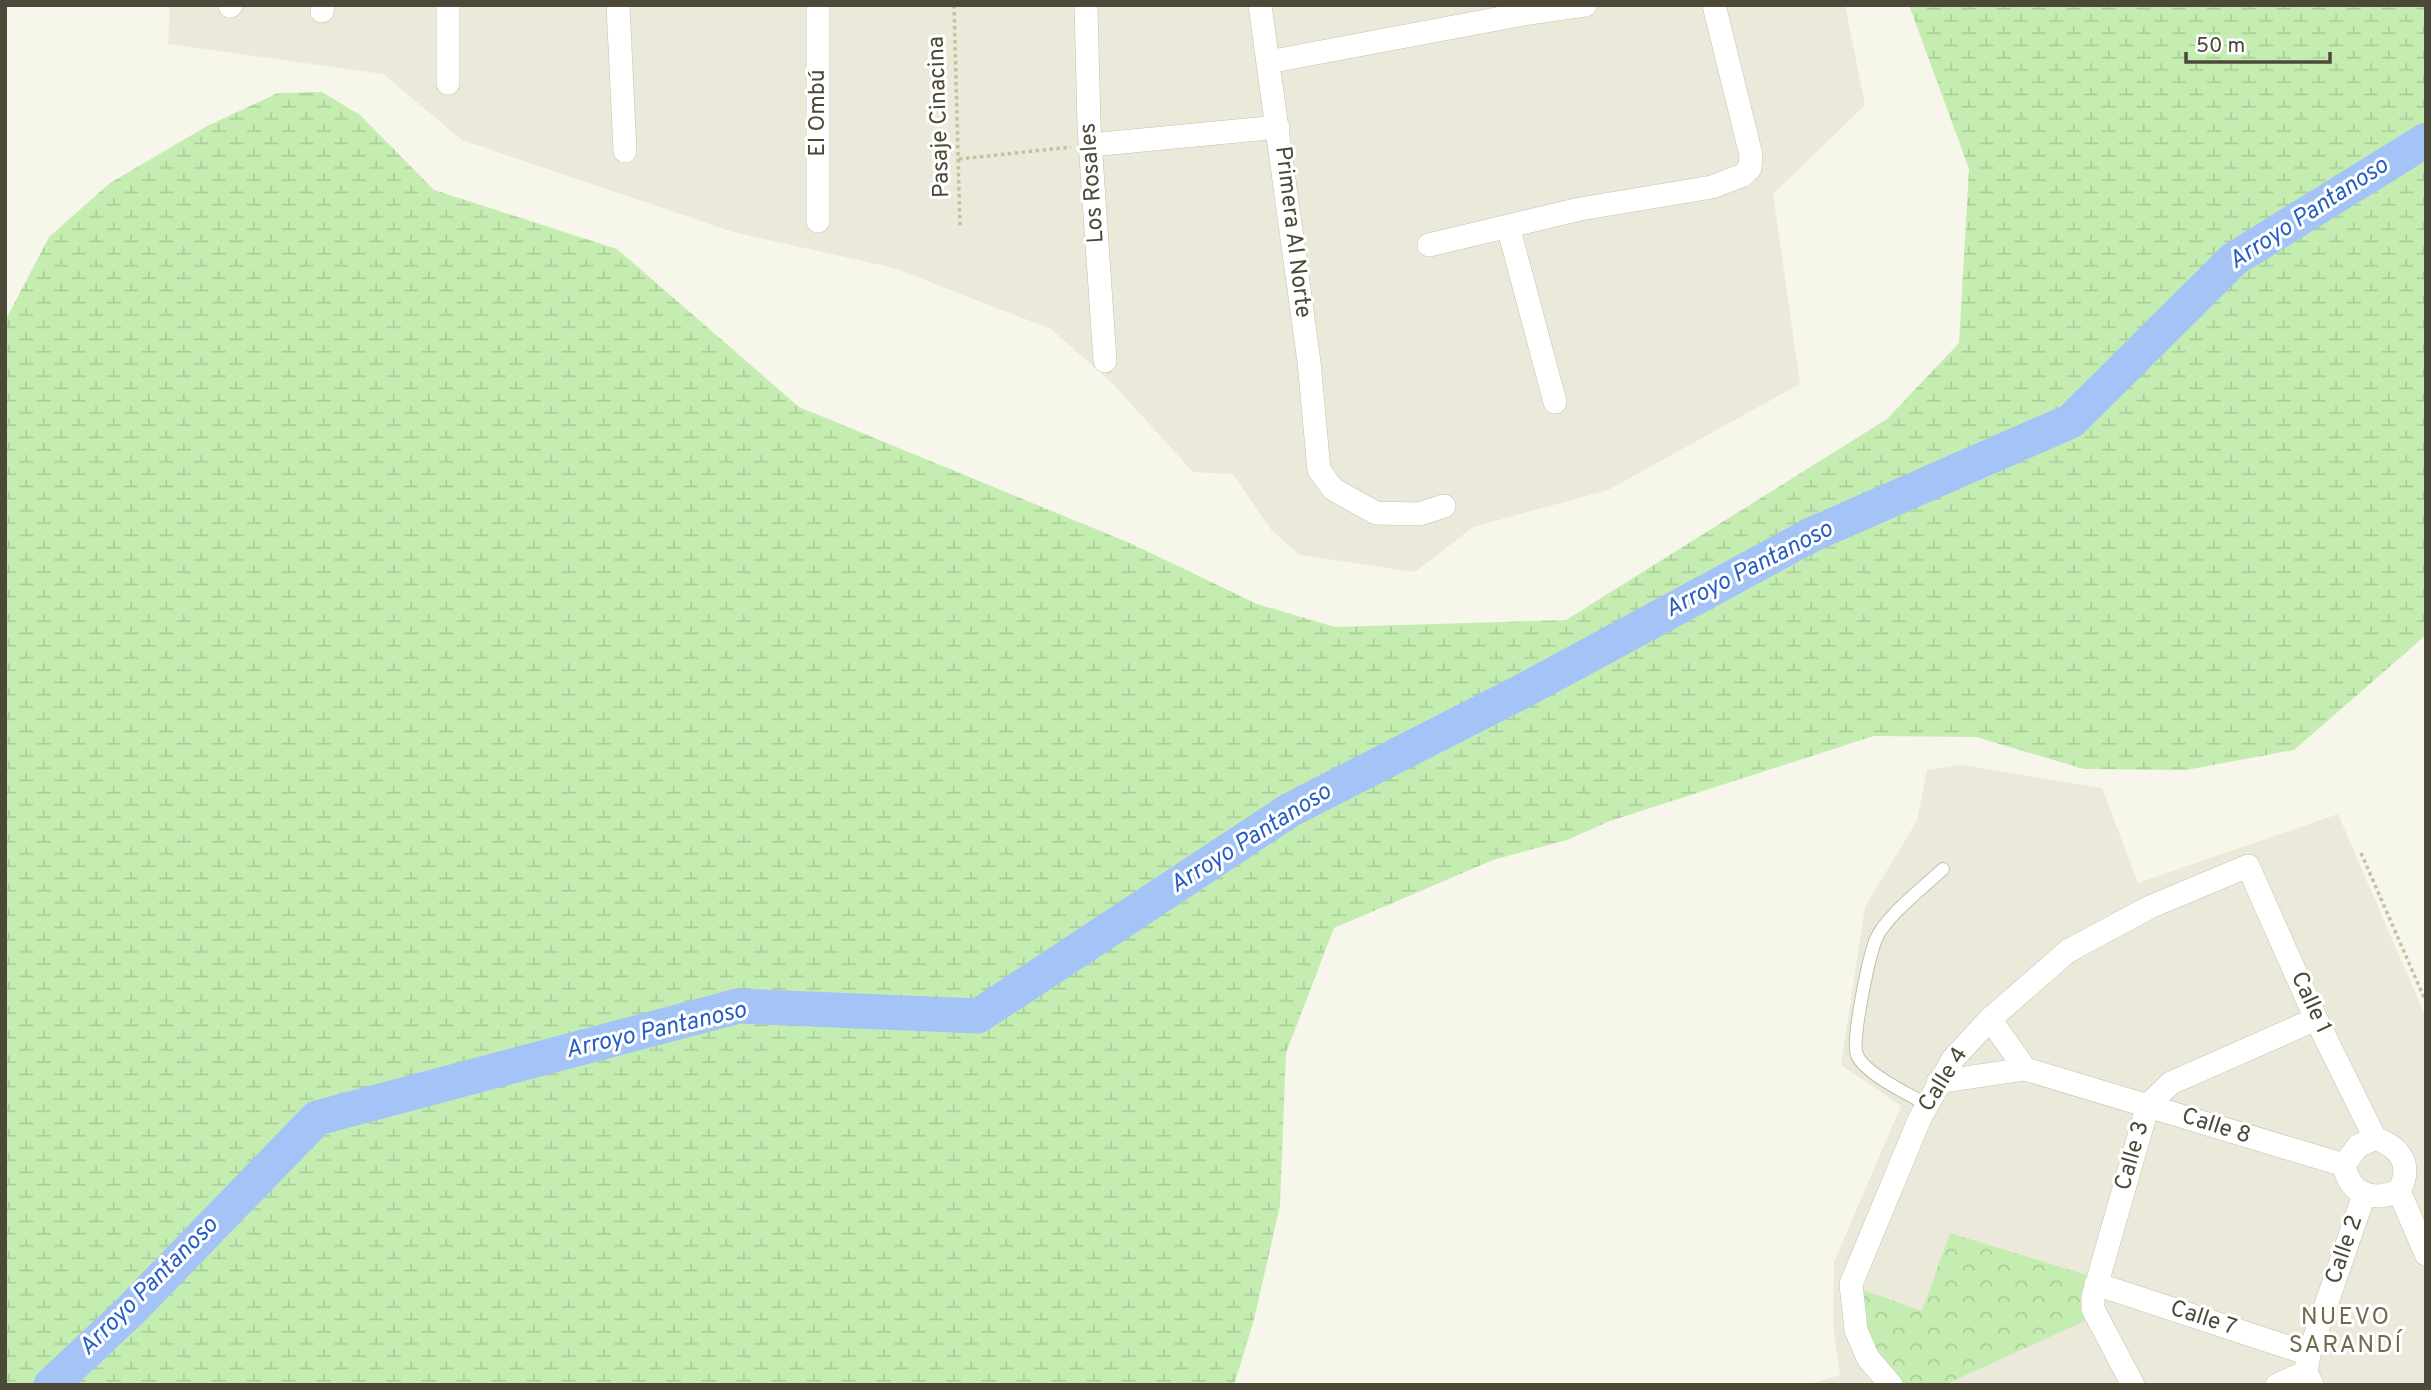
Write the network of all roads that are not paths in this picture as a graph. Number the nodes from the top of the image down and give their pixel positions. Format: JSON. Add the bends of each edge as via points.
{"nodes":[{"id":1,"x":448,"y":5,"type":"edge"},
{"id":2,"x":618,"y":5,"type":"edge"},
{"id":3,"x":818,"y":5,"type":"edge"},
{"id":4,"x":1086,"y":5,"type":"edge"},
{"id":5,"x":1260,"y":5,"type":"edge"},
{"id":6,"x":1585,"y":5,"type":"edge"},
{"id":7,"x":1714,"y":5,"type":"edge"},
{"id":8,"x":1268,"y":62,"type":"junction"},
{"id":9,"x":448,"y":83,"type":"dead end"},
{"id":10,"x":1278,"y":127,"type":"junction"},
{"id":11,"x":1091,"y":145,"type":"junction"},
{"id":12,"x":625,"y":150,"type":"dead end"},
{"id":13,"x":818,"y":221,"type":"dead end"},
{"id":14,"x":1508,"y":226,"type":"junction"},
{"id":15,"x":1429,"y":245,"type":"dead end"},
{"id":16,"x":1105,"y":362,"type":"dead end"},
{"id":17,"x":1555,"y":402,"type":"dead end"},
{"id":18,"x":1444,"y":506,"type":"dead end"},
{"id":19,"x":2248,"y":866,"type":"joint"},
{"id":20,"x":1943,"y":869,"type":"dead end"},
{"id":21,"x":2316,"y":1018,"type":"junction"},
{"id":22,"x":1990,"y":1019,"type":"junction"},
{"id":23,"x":2025,"y":1069,"type":"junction"},
{"id":24,"x":1938,"y":1082,"type":"junction"},
{"id":25,"x":1927,"y":1105,"type":"junction"},
{"id":26,"x":2147,"y":1105,"type":"junction"},
{"id":27,"x":2375,"y":1138,"type":"junction"},
{"id":28,"x":2344,"y":1165,"type":"junction"},
{"id":29,"x":2399,"y":1191,"type":"junction"},
{"id":30,"x":2364,"y":1195,"type":"junction"},
{"id":31,"x":2426,"y":1254,"type":"edge"},
{"id":32,"x":2096,"y":1284,"type":"junction"},
{"id":33,"x":2309,"y":1370,"type":"edge"},
{"id":34,"x":1891,"y":1385,"type":"edge"},
{"id":35,"x":2133,"y":1385,"type":"edge"},
{"id":36,"x":2277,"y":1385,"type":"edge"}],
"edges":[{"from":1,"to":9,"type":"street"},
{"from":2,"to":12,"type":"street"},
{"from":3,"to":13,"type":"street","name":"El Ombú"},
{"from":4,"to":11,"type":"street","name":"Los Rosales"},
{"from":5,"to":8,"type":"street","name":"Primera Al Norte"},
{"from":6,"to":8,"type":"street"},
{"from":7,"to":14,"type":"street","via":[[1751,155],[1750,168],[1743,176],[1712,187]]},
{"from":8,"to":10,"type":"street","name":"Primera Al Norte"},
{"from":10,"to":11,"type":"street"},
{"from":10,"to":18,"type":"street","name":"Primera Al Norte","via":[[1309,362],[1316,460],[1324,481],[1376,513],[1419,514]]},
{"from":11,"to":16,"type":"street","name":"Los Rosales"},
{"from":14,"to":15,"type":"street"},
{"from":14,"to":17,"type":"street"},
{"from":19,"to":21,"type":"street","name":"Calle 1"},
{"from":19,"to":22,"type":"street","name":"Calle 4","via":[[2150,907],[2068,951]]},
{"from":20,"to":25,"type":"lane","via":[[1876,938],[1855,1034],[1857,1056],[1873,1073]]},
{"from":21,"to":26,"type":"street","name":"Calle 3","via":[[2171,1083]]},
{"from":21,"to":27,"type":"street","name":"Calle 1"},
{"from":22,"to":23,"type":"street"},
{"from":22,"to":24,"type":"street","name":"Calle 4"},
{"from":23,"to":24,"type":"street"},
{"from":23,"to":26,"type":"street","name":"Calle 8"},
{"from":24,"to":25,"type":"street","name":"Calle 4"},
{"from":25,"to":34,"type":"street","name":"Calle 4","via":[[1851,1284],[1856,1329],[1868,1358]]},
{"from":26,"to":28,"type":"street","name":"Calle 8"},
{"from":26,"to":32,"type":"street","name":"Calle 3"},
{"from":27,"to":28,"type":"street","via":[[2358,1146]]},
{"from":27,"to":29,"type":"street","via":[[2393,1145],[2406,1165]]},
{"from":28,"to":30,"type":"street","via":[[2347,1180]]},
{"from":29,"to":30,"type":"street"},
{"from":29,"to":31,"type":"street"},
{"from":30,"to":33,"type":"street","name":"Calle 2"},
{"from":32,"to":33,"type":"street","name":"Calle 7"},
{"from":32,"to":35,"type":"street","name":"Calle 3","via":[[2093,1309]]},
{"from":33,"to":36,"type":"street"}]}
